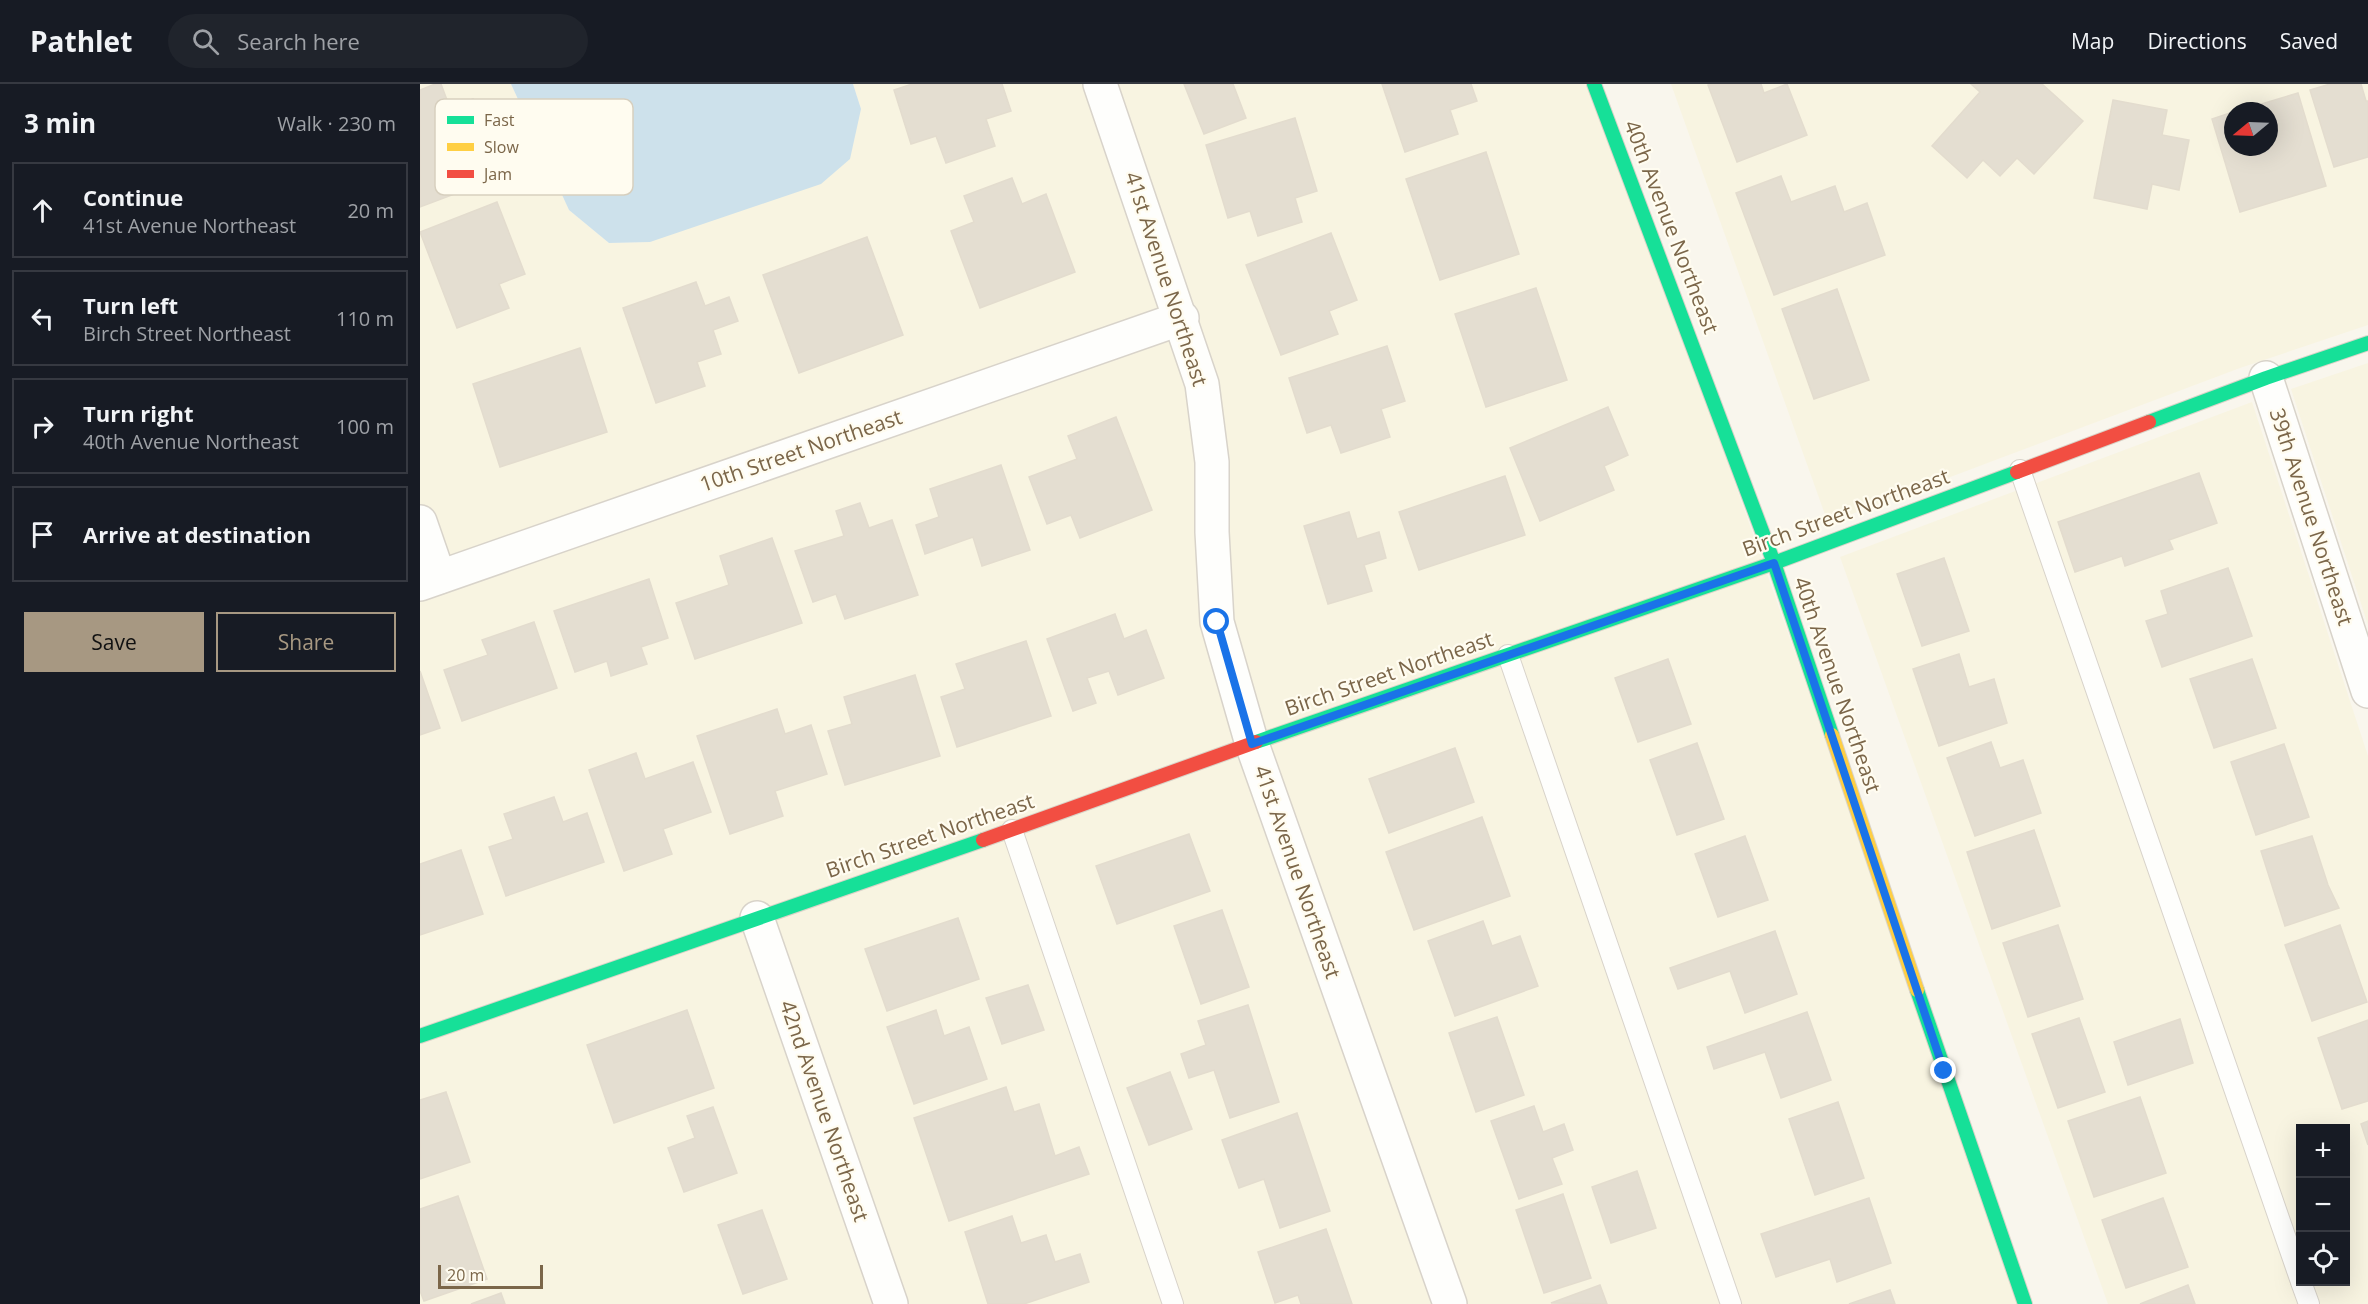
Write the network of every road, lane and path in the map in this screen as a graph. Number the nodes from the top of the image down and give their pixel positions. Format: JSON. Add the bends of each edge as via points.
{"nodes":[{"id":1,"x":1100,"y":84,"type":"edge"},
{"id":2,"x":1594,"y":84,"type":"edge"},
{"id":3,"x":1182,"y":318,"type":"junction"},
{"id":4,"x":2368,"y":344,"type":"edge"},
{"id":5,"x":2266,"y":378,"type":"junction"},
{"id":6,"x":2020,"y":470,"type":"junction"},
{"id":7,"x":420,"y":522,"type":"edge"},
{"id":8,"x":1774,"y":563,"type":"junction"},
{"id":9,"x":429,"y":580,"type":"edge"},
{"id":10,"x":1508,"y":655,"type":"junction"},
{"id":11,"x":2368,"y":691,"type":"edge"},
{"id":12,"x":1252,"y":744,"type":"junction"},
{"id":13,"x":1012,"y":830,"type":"junction"},
{"id":14,"x":757,"y":918,"type":"junction"},
{"id":15,"x":420,"y":1036,"type":"edge"},
{"id":16,"x":2296,"y":1266,"type":"edge"},
{"id":17,"x":2303,"y":1286,"type":"edge"},
{"id":18,"x":891,"y":1304,"type":"edge"},
{"id":19,"x":1173,"y":1304,"type":"edge"},
{"id":20,"x":1450,"y":1304,"type":"edge"},
{"id":21,"x":1731,"y":1304,"type":"edge"},
{"id":22,"x":2025,"y":1304,"type":"edge"},
{"id":23,"x":2309,"y":1304,"type":"edge"}],
"edges":[{"from":1,"to":3,"type":"street","name":"41st Avenue Northeast"},
{"from":2,"to":8,"type":"street","name":"40th Avenue Northeast"},
{"from":3,"to":9,"type":"street","name":"10th Street Northeast"},
{"from":3,"to":12,"type":"street","name":"41st Avenue Northeast","via":[[1202,384],[1212,462],[1217,622]]},
{"from":4,"to":5,"type":"street","name":"Birch Street Northeast"},
{"from":5,"to":6,"type":"street","name":"Birch Street Northeast"},
{"from":5,"to":11,"type":"street","name":"39th Avenue Northeast"},
{"from":6,"to":8,"type":"street","name":"Birch Street Northeast"},
{"from":6,"to":16,"type":"lane"},
{"from":7,"to":9,"type":"street"},
{"from":8,"to":10,"type":"street","name":"Birch Street Northeast"},
{"from":8,"to":22,"type":"street","name":"40th Avenue Northeast"},
{"from":10,"to":12,"type":"street","name":"Birch Street Northeast"},
{"from":10,"to":21,"type":"lane"},
{"from":12,"to":13,"type":"street","name":"Birch Street Northeast"},
{"from":12,"to":20,"type":"street","name":"41st Avenue Northeast"},
{"from":13,"to":14,"type":"street","name":"Birch Street Northeast"},
{"from":13,"to":19,"type":"lane"},
{"from":14,"to":15,"type":"street","name":"Birch Street Northeast"},
{"from":14,"to":18,"type":"street","name":"42nd Avenue Northeast"},
{"from":17,"to":23,"type":"lane"}]}
